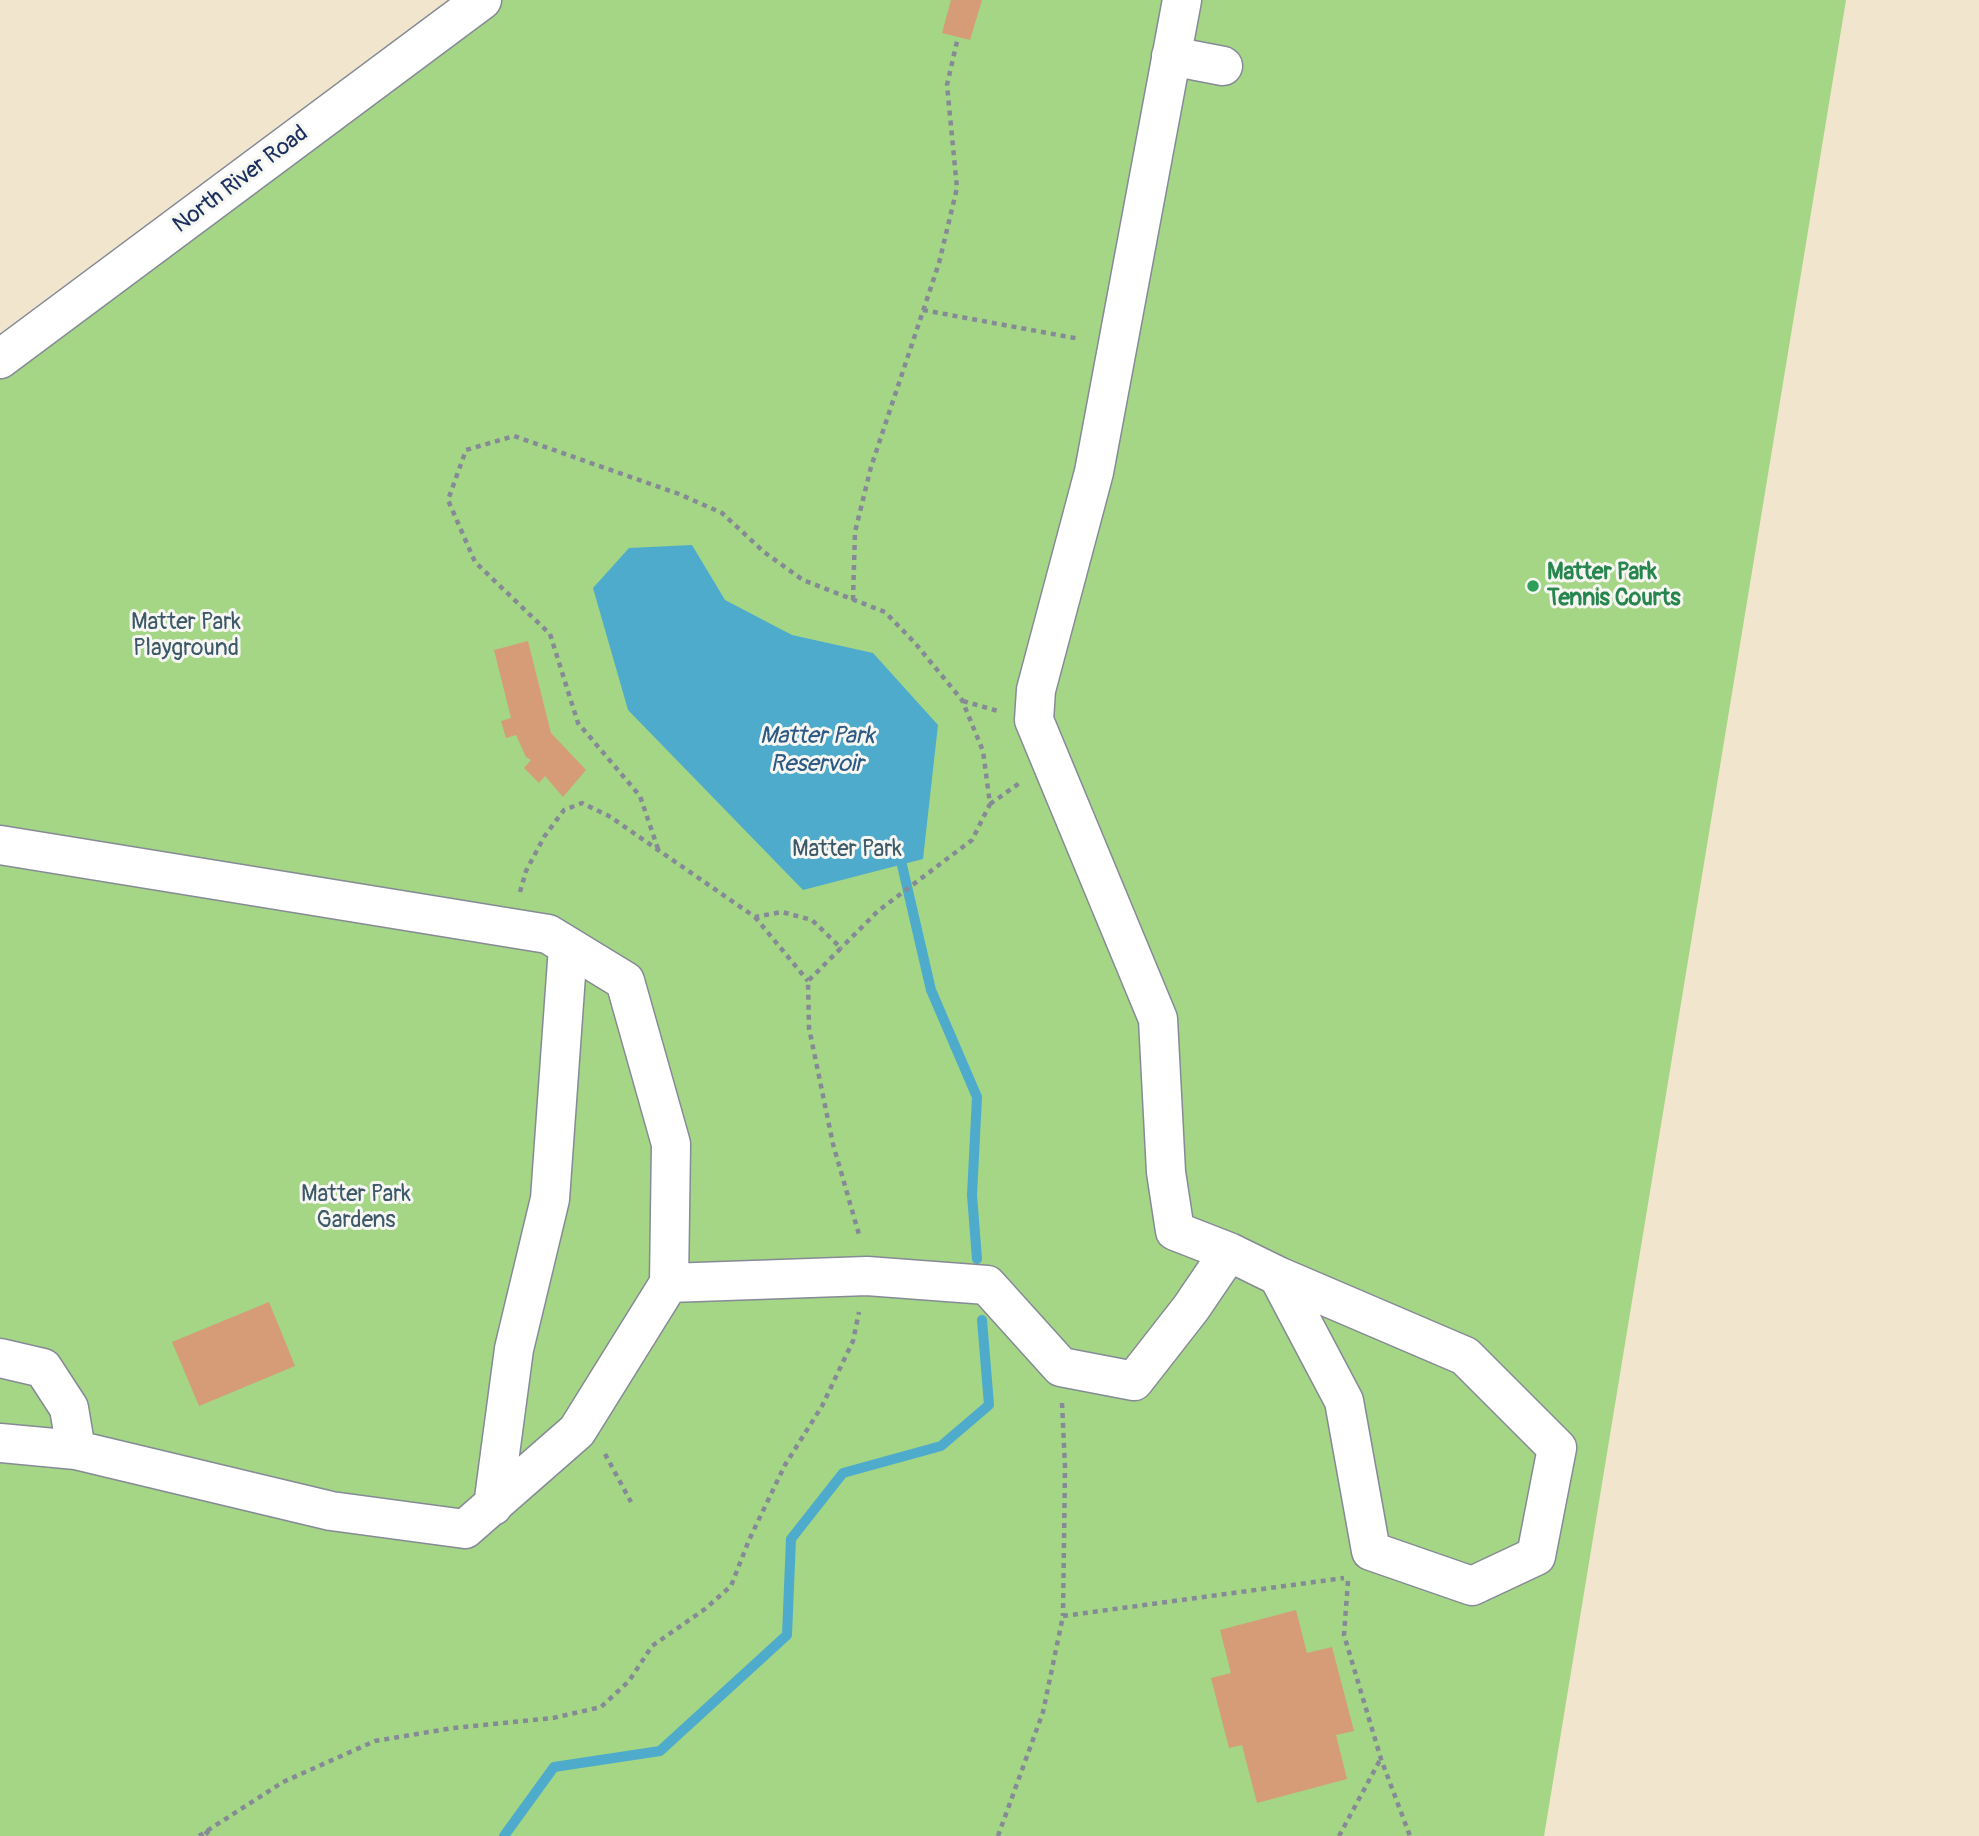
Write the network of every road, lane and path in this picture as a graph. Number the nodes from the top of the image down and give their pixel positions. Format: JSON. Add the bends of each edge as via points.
{"nodes":[{"id":1,"x":482,"y":0,"type":"edge"},
{"id":2,"x":1182,"y":0,"type":"edge"},
{"id":3,"x":958,"y":37,"type":"dead end"},
{"id":4,"x":1171,"y":56,"type":"junction"},
{"id":5,"x":1223,"y":66,"type":"dead end"},
{"id":6,"x":923,"y":310,"type":"junction"},
{"id":7,"x":1118,"y":346,"type":"junction"},
{"id":8,"x":0,"y":359,"type":"edge"},
{"id":9,"x":853,"y":600,"type":"junction"},
{"id":10,"x":0,"y":845,"type":"edge"},
{"id":11,"x":658,"y":849,"type":"dead end"},
{"id":12,"x":755,"y":917,"type":"dead end"},
{"id":13,"x":568,"y":947,"type":"junction"},
{"id":14,"x":841,"y":948,"type":"dead end"},
{"id":15,"x":808,"y":981,"type":"dead end"},
{"id":16,"x":1229,"y":1252,"type":"junction"},
{"id":17,"x":1278,"y":1276,"type":"junction"},
{"id":18,"x":669,"y":1283,"type":"junction"},
{"id":19,"x":0,"y":1358,"type":"edge"},
{"id":20,"x":1060,"y":1367,"type":"junction"},
{"id":21,"x":586,"y":1415,"type":"junction"},
{"id":22,"x":0,"y":1443,"type":"edge"},
{"id":23,"x":76,"y":1450,"type":"junction"},
{"id":24,"x":631,"y":1502,"type":"dead end"},
{"id":25,"x":493,"y":1506,"type":"junction"},
{"id":26,"x":1063,"y":1616,"type":"junction"},
{"id":27,"x":1381,"y":1759,"type":"junction"},
{"id":28,"x":205,"y":1831,"type":"dead end"},
{"id":29,"x":211,"y":1836,"type":"edge"},
{"id":30,"x":998,"y":1836,"type":"edge"},
{"id":31,"x":1339,"y":1836,"type":"edge"},
{"id":32,"x":1410,"y":1836,"type":"edge"}],
"edges":[{"from":1,"to":8,"type":"street","name":"North River Road"},
{"from":2,"to":4,"type":"street"},
{"from":3,"to":6,"type":"path","via":[[947,85],[957,188],[940,263]]},
{"from":4,"to":5,"type":"street"},
{"from":4,"to":7,"type":"street"},
{"from":6,"to":7,"type":"path"},
{"from":6,"to":9,"type":"path","via":[[858,519]]},
{"from":7,"to":16,"type":"street","via":[[1094,472],[1036,690],[1034,719],[1158,1019],[1175,1231]]},
{"from":9,"to":11,"type":"path","via":[[803,580],[722,513],[679,494],[514,436],[466,450],[448,500],[475,562],[550,634],[578,723],[640,796]]},
{"from":9,"to":14,"type":"path","via":[[885,612],[962,701],[983,751],[990,804],[972,840],[878,911]]},
{"from":10,"to":13,"type":"street","via":[[548,934]]},
{"from":12,"to":15,"type":"path"},
{"from":13,"to":18,"type":"street","via":[[625,981],[671,1144]]},
{"from":13,"to":25,"type":"street","via":[[550,1199],[514,1349]]},
{"from":16,"to":17,"type":"street"},
{"from":16,"to":20,"type":"street","via":[[1134,1381]]},
{"from":17,"to":17,"type":"street","via":[[1343,1401],[1371,1551],[1472,1587],[1536,1556],[1557,1448],[1465,1356]]},
{"from":18,"to":20,"type":"street","via":[[867,1276],[987,1286]]},
{"from":18,"to":21,"type":"street"},
{"from":19,"to":23,"type":"street","via":[[43,1368],[69,1408]]},
{"from":20,"to":26,"type":"path","via":[[1065,1467]]},
{"from":21,"to":24,"type":"path"},
{"from":21,"to":25,"type":"street","via":[[577,1432]]},
{"from":22,"to":23,"type":"street"},
{"from":23,"to":25,"type":"street","via":[[331,1511],[465,1529]]},
{"from":26,"to":27,"type":"path","via":[[1349,1577],[1345,1635]]},
{"from":26,"to":30,"type":"path","via":[[1043,1712]]},
{"from":27,"to":31,"type":"path"},
{"from":27,"to":32,"type":"path"},
{"from":28,"to":29,"type":"path"}]}
